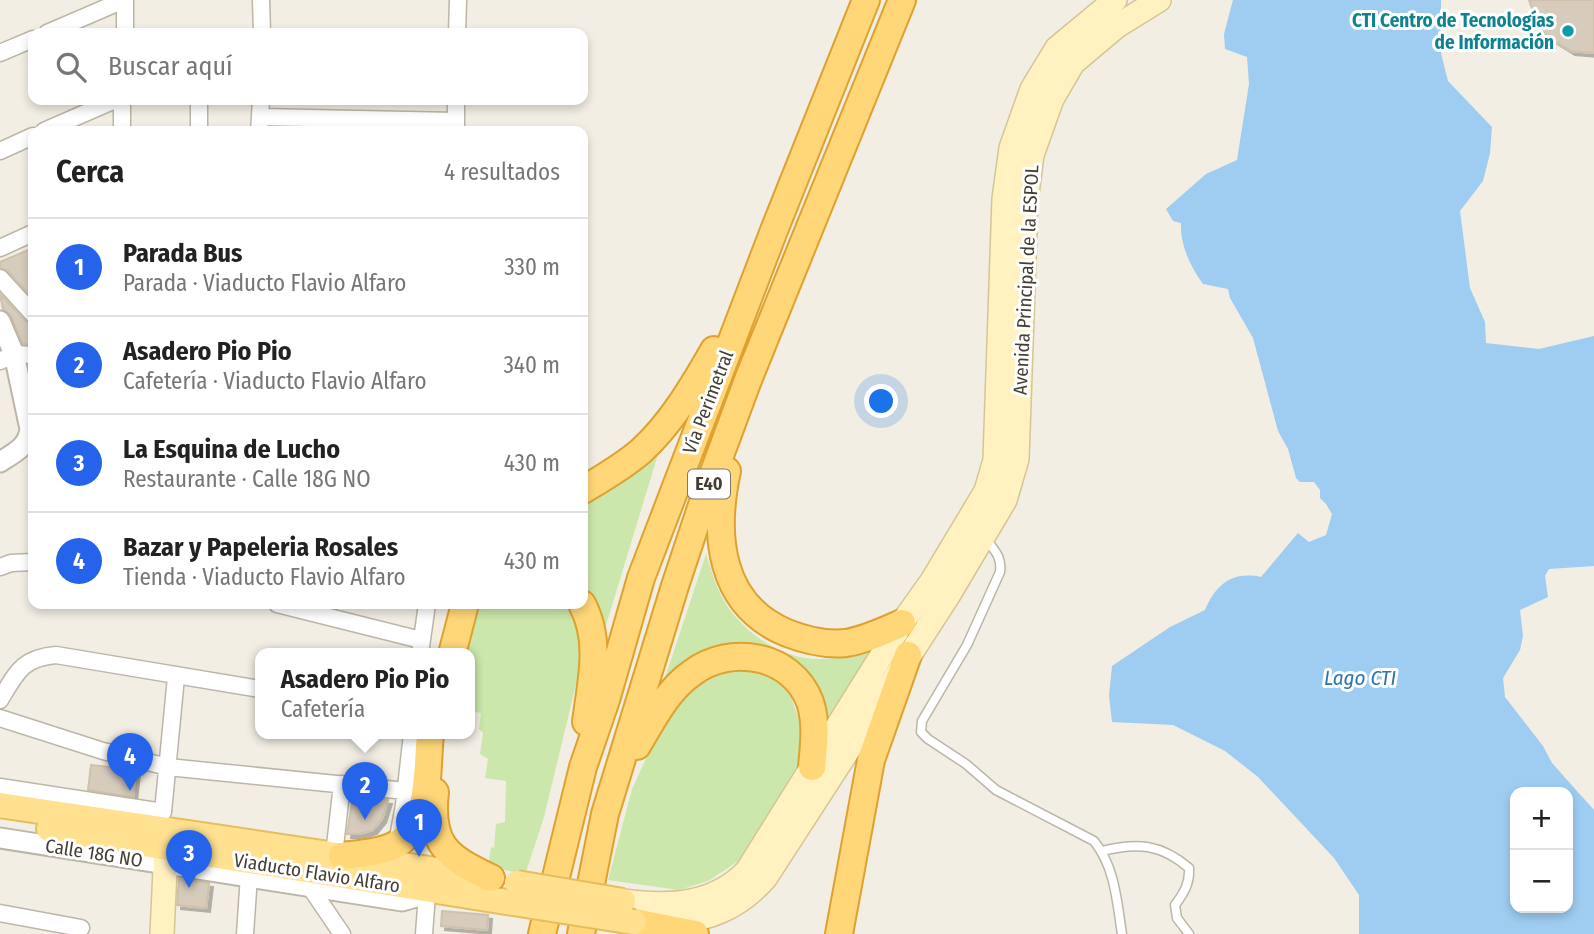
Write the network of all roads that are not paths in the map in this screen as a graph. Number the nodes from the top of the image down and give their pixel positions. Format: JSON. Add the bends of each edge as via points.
{"nodes":[{"id":1,"x":125,"y":0,"type":"edge"},
{"id":2,"x":261,"y":0,"type":"edge"},
{"id":3,"x":458,"y":0,"type":"edge"},
{"id":4,"x":866,"y":0,"type":"edge"},
{"id":5,"x":902,"y":0,"type":"edge"},
{"id":6,"x":1115,"y":0,"type":"edge"},
{"id":7,"x":1158,"y":0,"type":"edge"},
{"id":8,"x":59,"y":28,"type":"edge"},
{"id":9,"x":125,"y":28,"type":"edge"},
{"id":10,"x":262,"y":28,"type":"edge"},
{"id":11,"x":457,"y":28,"type":"edge"},
{"id":12,"x":28,"y":41,"type":"edge"},
{"id":13,"x":0,"y":53,"type":"edge"},
{"id":14,"x":104,"y":105,"type":"edge"},
{"id":15,"x":122,"y":105,"type":"edge"},
{"id":16,"x":199,"y":105,"type":"edge"},
{"id":17,"x":261,"y":105,"type":"edge"},
{"id":18,"x":456,"y":105,"type":"edge"},
{"id":19,"x":260,"y":124,"type":"edge"},
{"id":20,"x":55,"y":126,"type":"edge"},
{"id":21,"x":122,"y":126,"type":"edge"},
{"id":22,"x":199,"y":126,"type":"edge"},
{"id":23,"x":456,"y":126,"type":"edge"},
{"id":24,"x":28,"y":138,"type":"edge"},
{"id":25,"x":0,"y":151,"type":"edge"},
{"id":26,"x":773,"y":233,"type":"junction"},
{"id":27,"x":28,"y":235,"type":"edge"},
{"id":28,"x":0,"y":248,"type":"edge"},
{"id":29,"x":1001,"y":268,"type":"junction"},
{"id":30,"x":1025,"y":269,"type":"junction"},
{"id":31,"x":0,"y":278,"type":"edge"},
{"id":32,"x":28,"y":309,"type":"edge"},
{"id":33,"x":0,"y":321,"type":"edge"},
{"id":34,"x":16,"y":357,"type":"edge"},
{"id":35,"x":748,"y":380,"type":"junction"},
{"id":36,"x":28,"y":419,"type":"edge"},
{"id":37,"x":28,"y":442,"type":"edge"},
{"id":38,"x":0,"y":462,"type":"edge"},
{"id":39,"x":588,"y":487,"type":"edge"},
{"id":40,"x":974,"y":532,"type":"junction"},
{"id":41,"x":28,"y":562,"type":"edge"},
{"id":42,"x":0,"y":567,"type":"edge"},
{"id":43,"x":927,"y":603,"type":"junction"},
{"id":44,"x":294,"y":609,"type":"edge"},
{"id":45,"x":427,"y":609,"type":"edge"},
{"id":46,"x":445,"y":609,"type":"edge"},
{"id":47,"x":464,"y":609,"type":"edge"},
{"id":48,"x":584,"y":609,"type":"edge"},
{"id":49,"x":423,"y":648,"type":"edge"},
{"id":50,"x":426,"y":648,"type":"edge"},
{"id":51,"x":426,"y":648,"type":"edge"},
{"id":52,"x":454,"y":648,"type":"edge"},
{"id":53,"x":908,"y":655,"type":"junction"},
{"id":54,"x":176,"y":677,"type":"junction"},
{"id":55,"x":255,"y":688,"type":"edge"},
{"id":56,"x":0,"y":700,"type":"edge"},
{"id":57,"x":0,"y":718,"type":"edge"},
{"id":58,"x":411,"y":739,"type":"edge"},
{"id":59,"x":429,"y":739,"type":"edge"},
{"id":60,"x":441,"y":739,"type":"edge"},
{"id":61,"x":168,"y":767,"type":"junction"},
{"id":62,"x":583,"y":767,"type":"junction"},
{"id":63,"x":813,"y":767,"type":"junction"},
{"id":64,"x":342,"y":785,"type":"junction"},
{"id":65,"x":0,"y":787,"type":"edge"},
{"id":66,"x":406,"y":791,"type":"junction"},
{"id":67,"x":0,"y":805,"type":"edge"},
{"id":68,"x":163,"y":812,"type":"junction"},
{"id":69,"x":605,"y":814,"type":"junction"},
{"id":70,"x":0,"y":822,"type":"edge"},
{"id":71,"x":0,"y":838,"type":"edge"},
{"id":72,"x":396,"y":844,"type":"junction"},
{"id":73,"x":1102,"y":851,"type":"junction"},
{"id":74,"x":334,"y":855,"type":"junction"},
{"id":75,"x":165,"y":856,"type":"junction"},
{"id":76,"x":249,"y":876,"type":"junction"},
{"id":77,"x":491,"y":877,"type":"junction"},
{"id":78,"x":310,"y":887,"type":"junction"},
{"id":79,"x":431,"y":893,"type":"junction"},
{"id":80,"x":515,"y":893,"type":"junction"},
{"id":81,"x":629,"y":912,"type":"junction"},
{"id":82,"x":0,"y":913,"type":"edge"},
{"id":83,"x":81,"y":928,"type":"dead end"},
{"id":84,"x":162,"y":934,"type":"edge"},
{"id":85,"x":245,"y":934,"type":"edge"},
{"id":86,"x":342,"y":934,"type":"edge"},
{"id":87,"x":424,"y":934,"type":"edge"},
{"id":88,"x":542,"y":934,"type":"edge"},
{"id":89,"x":581,"y":934,"type":"edge"},
{"id":90,"x":695,"y":934,"type":"edge"},
{"id":91,"x":838,"y":934,"type":"edge"},
{"id":92,"x":1122,"y":934,"type":"edge"},
{"id":93,"x":1189,"y":934,"type":"edge"}],
"edges":[{"from":1,"to":8,"type":"street"},
{"from":1,"to":9,"type":"street"},
{"from":2,"to":10,"type":"street"},
{"from":3,"to":11,"type":"street"},
{"from":4,"to":26,"type":"highway","name":"Vía Perimetral","number":"E40"},
{"from":5,"to":35,"type":"highway","name":"Vía Perimetral","number":"E40"},
{"from":6,"to":29,"type":"main road","name":"Avenida Principal de la ESPOL","via":[[1057,48],[1032,89],[1011,148]]},
{"from":7,"to":30,"type":"main road","name":"Avenida Principal de la ESPOL","via":[[1117,26],[1073,63],[1052,99],[1032,155]]},
{"from":12,"to":13,"type":"street"},
{"from":14,"to":20,"type":"street"},
{"from":15,"to":21,"type":"street"},
{"from":16,"to":22,"type":"street"},
{"from":17,"to":19,"type":"street"},
{"from":18,"to":23,"type":"street"},
{"from":19,"to":23,"type":"street"},
{"from":24,"to":25,"type":"street"},
{"from":26,"to":39,"type":"highway","via":[[703,370],[669,419],[639,453]]},
{"from":26,"to":62,"type":"highway","name":"Vía Perimetral","number":"E40","via":[[641,578]]},
{"from":27,"to":28,"type":"street"},
{"from":29,"to":30,"type":"main road"},
{"from":29,"to":40,"type":"main road","name":"Avenida Principal de la ESPOL","via":[[995,460]]},
{"from":30,"to":40,"type":"main road","name":"Avenida Principal de la ESPOL","via":[[1017,459],[1005,500]]},
{"from":31,"to":32,"type":"street"},
{"from":33,"to":34,"type":"street"},
{"from":34,"to":36,"type":"street"},
{"from":35,"to":43,"type":"highway","via":[[722,496],[721,520],[724,558],[742,599],[775,627],[798,637],[842,643]]},
{"from":35,"to":69,"type":"highway","name":"Vía Perimetral","number":"E40","via":[[679,573]]},
{"from":37,"to":38,"type":"street"},
{"from":40,"to":43,"type":"main road","name":"Avenida Principal de la ESPOL"},
{"from":40,"to":73,"type":"lane","via":[[998,554],[1000,572],[967,645],[922,721],[921,732],[996,790],[1094,841]]},
{"from":41,"to":42,"type":"street"},
{"from":43,"to":53,"type":"main road"},
{"from":43,"to":63,"type":"main road"},
{"from":44,"to":49,"type":"street"},
{"from":45,"to":50,"type":"street"},
{"from":46,"to":51,"type":"highway"},
{"from":47,"to":52,"type":"highway"},
{"from":48,"to":62,"type":"highway","via":[[594,646]]},
{"from":53,"to":81,"type":"main road","via":[[772,869],[753,891],[730,908],[702,919],[665,923]]},
{"from":53,"to":91,"type":"highway","via":[[869,767]]},
{"from":54,"to":55,"type":"street"},
{"from":54,"to":56,"type":"street","via":[[56,655],[38,656],[24,664]]},
{"from":54,"to":61,"type":"street"},
{"from":57,"to":61,"type":"street"},
{"from":58,"to":66,"type":"street"},
{"from":59,"to":72,"type":"highway","via":[[419,819]]},
{"from":60,"to":77,"type":"highway","via":[[434,800],[438,836],[450,856]]},
{"from":61,"to":64,"type":"street"},
{"from":61,"to":68,"type":"street"},
{"from":62,"to":88,"type":"highway","name":"Vía Perimetral","number":"E40"},
{"from":63,"to":69,"type":"highway","via":[[814,720],[802,685],[773,663],[755,657],[726,657],[692,673],[665,702],[634,751]]},
{"from":63,"to":81,"type":"main road","via":[[758,856],[735,883],[692,902]]},
{"from":64,"to":66,"type":"street"},
{"from":64,"to":74,"type":"street"},
{"from":65,"to":68,"type":"street"},
{"from":66,"to":72,"type":"street"},
{"from":67,"to":74,"type":"main road","name":"Viaducto Flavio Alfaro"},
{"from":68,"to":74,"type":"main road","via":[[314,844]]},
{"from":69,"to":89,"type":"highway","name":"Vía Perimetral","number":"E40"},
{"from":70,"to":75,"type":"main road","name":"Viaducto Flavio Alfaro"},
{"from":71,"to":75,"type":"street","name":"Calle 18G NO"},
{"from":72,"to":74,"type":"highway"},
{"from":73,"to":92,"type":"lane","via":[[1113,881]]},
{"from":73,"to":93,"type":"lane","via":[[1146,846],[1166,852],[1189,868],[1190,879],[1175,905],[1177,918]]},
{"from":74,"to":77,"type":"main road","name":"Viaducto Flavio Alfaro"},
{"from":75,"to":76,"type":"street","name":"Calle 18G NO"},
{"from":75,"to":79,"type":"main road","name":"Viaducto Flavio Alfaro"},
{"from":75,"to":84,"type":"main road"},
{"from":76,"to":78,"type":"street","name":"Calle 18G NO"},
{"from":76,"to":85,"type":"street"},
{"from":77,"to":80,"type":"main road","name":"Viaducto Flavio Alfaro"},
{"from":78,"to":79,"type":"street","name":"Calle 18G NO","via":[[402,901]]},
{"from":78,"to":86,"type":"street"},
{"from":79,"to":80,"type":"main road","name":"Viaducto Flavio Alfaro"},
{"from":79,"to":87,"type":"street"},
{"from":80,"to":81,"type":"main road","name":"Viaducto Flavio Alfaro","bridge":true},
{"from":81,"to":90,"type":"highway"},
{"from":82,"to":83,"type":"street"}]}
